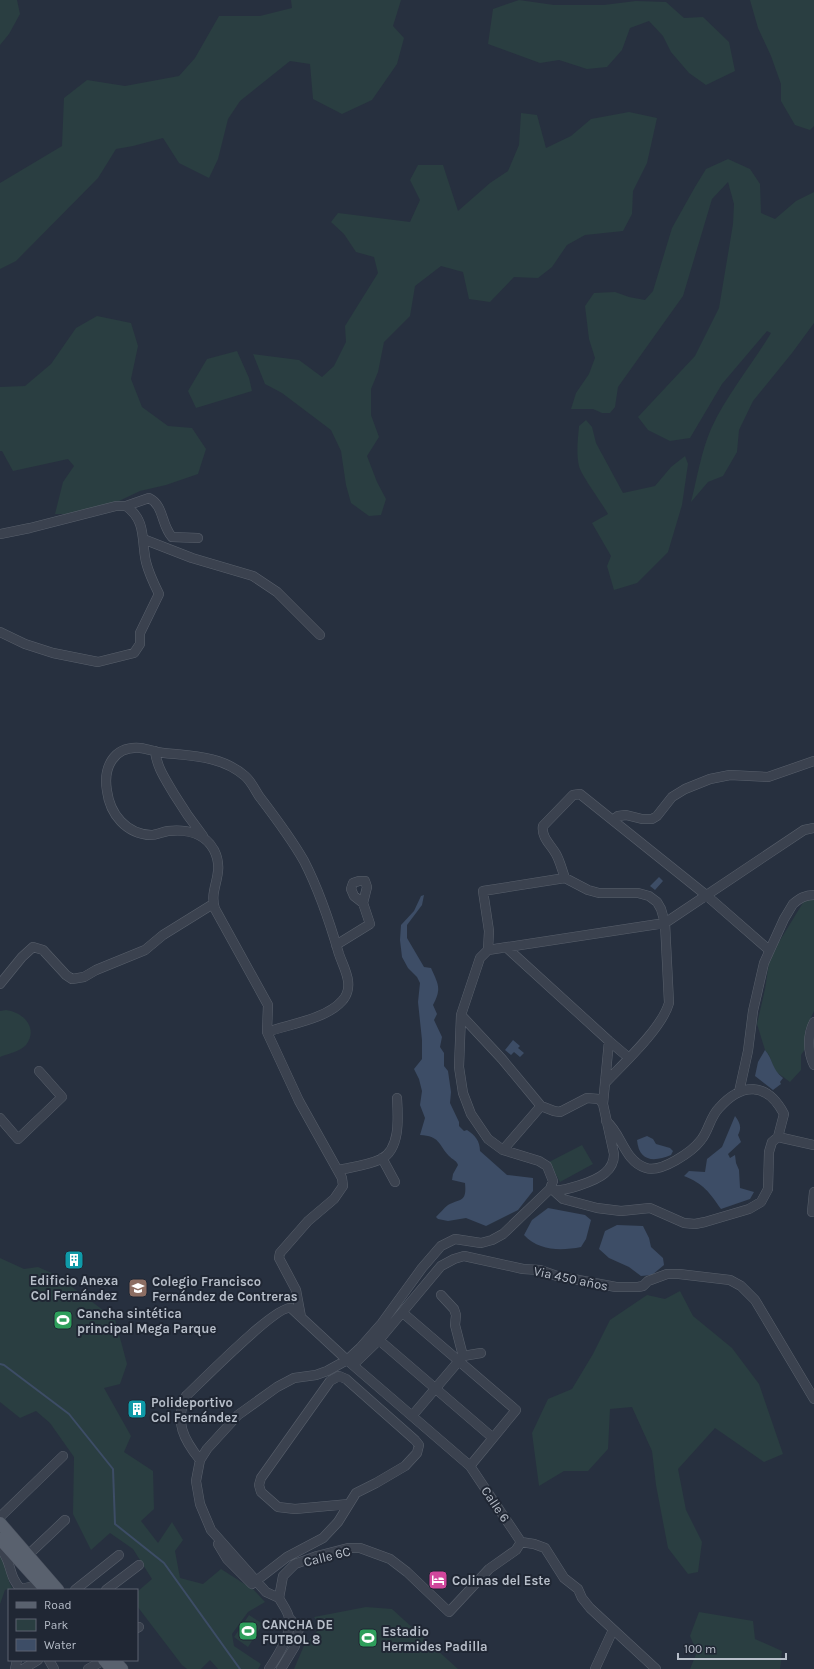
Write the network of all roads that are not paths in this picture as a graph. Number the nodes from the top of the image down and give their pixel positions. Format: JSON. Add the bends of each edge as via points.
{"nodes":[{"id":1,"x":126,"y":506,"type":"junction"},
{"id":2,"x":0,"y":534,"type":"edge"},
{"id":3,"x":198,"y":538,"type":"dead end"},
{"id":4,"x":143,"y":539,"type":"junction"},
{"id":5,"x":0,"y":632,"type":"edge"},
{"id":6,"x":320,"y":635,"type":"dead end"},
{"id":7,"x":155,"y":751,"type":"junction"},
{"id":8,"x":814,"y":761,"type":"edge"},
{"id":9,"x":613,"y":820,"type":"junction"},
{"id":10,"x":814,"y":828,"type":"edge"},
{"id":11,"x":209,"y":843,"type":"junction"},
{"id":12,"x":565,"y":878,"type":"junction"},
{"id":13,"x":706,"y":895,"type":"junction"},
{"id":14,"x":814,"y":895,"type":"edge"},
{"id":15,"x":364,"y":903,"type":"dead end"},
{"id":16,"x":213,"y":904,"type":"junction"},
{"id":17,"x":664,"y":923,"type":"junction"},
{"id":18,"x":336,"y":945,"type":"junction"},
{"id":19,"x":507,"y":948,"type":"junction"},
{"id":20,"x":488,"y":950,"type":"junction"},
{"id":21,"x":769,"y":950,"type":"junction"},
{"id":22,"x":0,"y":984,"type":"edge"},
{"id":23,"x":461,"y":1015,"type":"junction"},
{"id":24,"x":814,"y":1022,"type":"edge"},
{"id":25,"x":267,"y":1032,"type":"junction"},
{"id":26,"x":609,"y":1041,"type":"junction"},
{"id":27,"x":629,"y":1058,"type":"junction"},
{"id":28,"x":814,"y":1066,"type":"edge"},
{"id":29,"x":39,"y":1071,"type":"dead end"},
{"id":30,"x":606,"y":1082,"type":"junction"},
{"id":31,"x":739,"y":1092,"type":"junction"},
{"id":32,"x":397,"y":1098,"type":"dead end"},
{"id":33,"x":603,"y":1104,"type":"junction"},
{"id":34,"x":541,"y":1106,"type":"junction"},
{"id":35,"x":0,"y":1118,"type":"edge"},
{"id":36,"x":606,"y":1121,"type":"junction"},
{"id":37,"x":778,"y":1137,"type":"junction"},
{"id":38,"x":814,"y":1145,"type":"edge"},
{"id":39,"x":503,"y":1150,"type":"junction"},
{"id":40,"x":382,"y":1158,"type":"junction"},
{"id":41,"x":339,"y":1170,"type":"junction"},
{"id":42,"x":395,"y":1182,"type":"dead end"},
{"id":43,"x":552,"y":1190,"type":"junction"},
{"id":44,"x":814,"y":1192,"type":"edge"},
{"id":45,"x":812,"y":1212,"type":"dead end"},
{"id":46,"x":441,"y":1296,"type":"dead end"},
{"id":47,"x":403,"y":1313,"type":"junction"},
{"id":48,"x":301,"y":1317,"type":"junction"},
{"id":49,"x":379,"y":1340,"type":"junction"},
{"id":50,"x":481,"y":1353,"type":"dead end"},
{"id":51,"x":461,"y":1359,"type":"junction"},
{"id":52,"x":350,"y":1362,"type":"junction"},
{"id":53,"x":436,"y":1389,"type":"junction"},
{"id":54,"x":814,"y":1399,"type":"edge"},
{"id":55,"x":412,"y":1416,"type":"junction"},
{"id":56,"x":493,"y":1438,"type":"junction"},
{"id":57,"x":62,"y":1456,"type":"dead end"},
{"id":58,"x":200,"y":1460,"type":"junction"},
{"id":59,"x":470,"y":1466,"type":"junction"},
{"id":60,"x":349,"y":1504,"type":"junction"},
{"id":61,"x":332,"y":1506,"type":"junction"},
{"id":62,"x":343,"y":1515,"type":"junction"},
{"id":63,"x":0,"y":1517,"type":"edge"},
{"id":64,"x":65,"y":1520,"type":"dead end"},
{"id":65,"x":0,"y":1523,"type":"edge"},
{"id":66,"x":0,"y":1539,"type":"edge"},
{"id":67,"x":522,"y":1542,"type":"junction"},
{"id":68,"x":0,"y":1548,"type":"edge"},
{"id":69,"x":28,"y":1555,"type":"junction"},
{"id":70,"x":118,"y":1555,"type":"dead end"},
{"id":71,"x":139,"y":1565,"type":"dead end"},
{"id":72,"x":275,"y":1568,"type":"junction"},
{"id":73,"x":283,"y":1576,"type":"junction"},
{"id":74,"x":257,"y":1582,"type":"junction"},
{"id":75,"x":40,"y":1584,"type":"edge"},
{"id":76,"x":21,"y":1589,"type":"edge"},
{"id":77,"x":25,"y":1589,"type":"edge"},
{"id":78,"x":55,"y":1589,"type":"edge"},
{"id":79,"x":76,"y":1589,"type":"edge"},
{"id":80,"x":107,"y":1589,"type":"edge"},
{"id":81,"x":279,"y":1598,"type":"junction"},
{"id":82,"x":289,"y":1618,"type":"junction"},
{"id":83,"x":613,"y":1630,"type":"junction"},
{"id":84,"x":646,"y":1660,"type":"junction"},
{"id":85,"x":36,"y":1661,"type":"edge"},
{"id":86,"x":102,"y":1661,"type":"edge"},
{"id":87,"x":105,"y":1661,"type":"edge"},
{"id":88,"x":115,"y":1661,"type":"edge"},
{"id":89,"x":23,"y":1669,"type":"edge"},
{"id":90,"x":88,"y":1669,"type":"edge"},
{"id":91,"x":112,"y":1669,"type":"edge"},
{"id":92,"x":122,"y":1669,"type":"edge"},
{"id":93,"x":269,"y":1669,"type":"edge"},
{"id":94,"x":281,"y":1669,"type":"edge"},
{"id":95,"x":595,"y":1669,"type":"edge"},
{"id":96,"x":642,"y":1669,"type":"edge"},
{"id":97,"x":656,"y":1669,"type":"edge"}],
"edges":[{"from":1,"to":2,"type":"street","via":[[116,506]]},
{"from":1,"to":3,"type":"street","via":[[149,498],[155,501],[167,532],[172,537]]},
{"from":1,"to":4,"type":"street","via":[[140,521]]},
{"from":4,"to":5,"type":"street","via":[[149,575],[159,594],[140,633],[140,644],[134,653],[98,662],[53,654]]},
{"from":4,"to":6,"type":"street","via":[[192,558],[253,576],[277,592]]},
{"from":7,"to":11,"type":"street","via":[[156,763],[179,804]]},
{"from":7,"to":11,"type":"street","via":[[138,748],[125,750],[114,756],[110,762],[106,772],[107,792],[115,815],[126,827],[138,832],[152,835],[190,831]]},
{"from":7,"to":18,"type":"street","via":[[208,758],[231,766],[246,777],[304,861],[318,892]]},
{"from":8,"to":9,"type":"street","via":[[768,777],[730,776],[710,779],[672,797],[652,819],[626,815]]},
{"from":9,"to":12,"type":"street","via":[[577,794],[542,826],[543,834],[556,855]]},
{"from":9,"to":13,"type":"street"},
{"from":10,"to":13,"type":"street","via":[[804,830]]},
{"from":11,"to":16,"type":"street","via":[[218,861],[219,871],[212,896]]},
{"from":12,"to":17,"type":"street","via":[[599,893],[638,893],[650,896],[661,909]]},
{"from":12,"to":20,"type":"street","via":[[483,891],[489,931]]},
{"from":13,"to":17,"type":"street"},
{"from":13,"to":21,"type":"street"},
{"from":14,"to":21,"type":"street","via":[[799,898],[793,904]]},
{"from":15,"to":18,"type":"street","via":[[370,924]]},
{"from":16,"to":22,"type":"street","via":[[145,950],[84,977],[72,979],[43,950],[33,947]]},
{"from":16,"to":25,"type":"street","via":[[268,1005]]},
{"from":17,"to":19,"type":"street"},
{"from":17,"to":27,"type":"street","via":[[669,1003],[662,1020]]},
{"from":18,"to":25,"type":"street","via":[[348,980],[348,989],[342,1002],[322,1015]]},
{"from":19,"to":20,"type":"street"},
{"from":19,"to":26,"type":"street"},
{"from":20,"to":23,"type":"street","via":[[480,958]]},
{"from":21,"to":31,"type":"street","via":[[753,1011]]},
{"from":23,"to":34,"type":"street"},
{"from":23,"to":39,"type":"street","via":[[459,1067],[463,1093],[471,1114],[488,1139]]},
{"from":24,"to":28,"type":"street","via":[[809,1056]]},
{"from":25,"to":41,"type":"street","via":[[299,1101]]},
{"from":26,"to":27,"type":"street"},
{"from":26,"to":30,"type":"street"},
{"from":27,"to":30,"type":"street"},
{"from":29,"to":35,"type":"street","via":[[62,1097],[18,1139]]},
{"from":30,"to":33,"type":"street"},
{"from":31,"to":36,"type":"street","via":[[717,1109],[702,1139],[695,1147],[681,1158],[662,1166],[648,1169],[631,1159],[614,1128]]},
{"from":31,"to":37,"type":"street","via":[[752,1088],[759,1089],[773,1099],[784,1114]]},
{"from":32,"to":40,"type":"street","via":[[398,1130],[391,1150]]},
{"from":33,"to":34,"type":"street","via":[[599,1099],[587,1098],[560,1112]]},
{"from":33,"to":36,"type":"street"},
{"from":34,"to":39,"type":"street"},
{"from":36,"to":43,"type":"street","via":[[614,1154],[611,1166],[598,1178],[571,1188]]},
{"from":37,"to":38,"type":"street"},
{"from":37,"to":43,"type":"street","via":[[772,1142],[769,1152],[768,1184],[761,1202],[749,1209],[705,1222],[684,1223],[650,1208],[621,1211],[585,1205],[563,1199]]},
{"from":39,"to":43,"type":"street","via":[[540,1161],[547,1166],[553,1181]]},
{"from":40,"to":41,"type":"street"},
{"from":40,"to":42,"type":"street"},
{"from":41,"to":48,"type":"street","via":[[343,1186],[339,1193],[308,1221],[279,1255],[296,1290]]},
{"from":43,"to":52,"type":"street","via":[[503,1234],[492,1240],[481,1243],[455,1239],[441,1246]]},
{"from":44,"to":45,"type":"street"},
{"from":46,"to":51,"type":"street","via":[[454,1309],[456,1315],[455,1325]]},
{"from":47,"to":49,"type":"street","name":"Via 450 años"},
{"from":47,"to":51,"type":"street"},
{"from":47,"to":54,"type":"street","name":"Via 450 años","via":[[436,1271],[447,1262],[464,1256],[616,1287],[643,1286],[648,1281],[667,1274],[730,1280],[741,1286],[755,1300]]},
{"from":48,"to":52,"type":"street","name":"Calle 6"},
{"from":48,"to":58,"type":"street","name":"Calle 6","via":[[291,1308],[286,1308],[260,1325],[186,1396],[180,1412],[182,1432],[189,1447]]},
{"from":49,"to":52,"type":"street","name":"Via 450 años"},
{"from":49,"to":53,"type":"street"},
{"from":50,"to":51,"type":"street"},
{"from":51,"to":53,"type":"street"},
{"from":51,"to":56,"type":"street","via":[[516,1410]]},
{"from":52,"to":55,"type":"street","name":"Calle 6"},
{"from":52,"to":58,"type":"street","via":[[316,1375],[294,1378],[277,1386],[238,1415]]},
{"from":53,"to":55,"type":"street"},
{"from":53,"to":56,"type":"street"},
{"from":55,"to":59,"type":"street","name":"Calle 6"},
{"from":56,"to":59,"type":"street"},
{"from":57,"to":63,"type":"street"},
{"from":58,"to":74,"type":"street","via":[[196,1481],[200,1504],[211,1530],[227,1559],[252,1584]]},
{"from":59,"to":67,"type":"street","name":"Calle 6"},
{"from":60,"to":61,"type":"street"},
{"from":60,"to":61,"type":"street","via":[[356,1493],[405,1466],[417,1453],[419,1445],[352,1384],[339,1376],[330,1381],[288,1438],[259,1485],[261,1492],[278,1507],[294,1509]]},
{"from":60,"to":62,"type":"street"},
{"from":61,"to":62,"type":"street"},
{"from":62,"to":72,"type":"street","via":[[324,1538],[288,1557]]},
{"from":64,"to":69,"type":"street"},
{"from":65,"to":69,"type":"main road"},
{"from":66,"to":75,"type":"main road"},
{"from":67,"to":73,"type":"street","name":"Calle 6C","via":[[516,1550],[489,1569],[449,1612],[390,1559],[360,1548],[348,1548],[317,1556],[295,1564]]},
{"from":67,"to":83,"type":"street","via":[[544,1548],[564,1578],[578,1589],[590,1608]]},
{"from":68,"to":76,"type":"street","via":[[5,1554],[12,1577]]},
{"from":69,"to":75,"type":"main road"},
{"from":70,"to":79,"type":"street"},
{"from":71,"to":80,"type":"street"},
{"from":72,"to":73,"type":"street"},
{"from":72,"to":74,"type":"street"},
{"from":73,"to":81,"type":"street"},
{"from":74,"to":81,"type":"street","via":[[266,1592]]},
{"from":75,"to":77,"type":"street"},
{"from":75,"to":78,"type":"main road"},
{"from":81,"to":82,"type":"street"},
{"from":82,"to":93,"type":"street","via":[[287,1635]]},
{"from":82,"to":94,"type":"street","via":[[299,1628],[295,1646]]},
{"from":83,"to":84,"type":"street"},
{"from":83,"to":95,"type":"street"},
{"from":84,"to":96,"type":"street"},
{"from":84,"to":97,"type":"street"},
{"from":85,"to":89,"type":"street"},
{"from":86,"to":90,"type":"street"},
{"from":87,"to":91,"type":"main road"},
{"from":88,"to":92,"type":"main road"}]}
